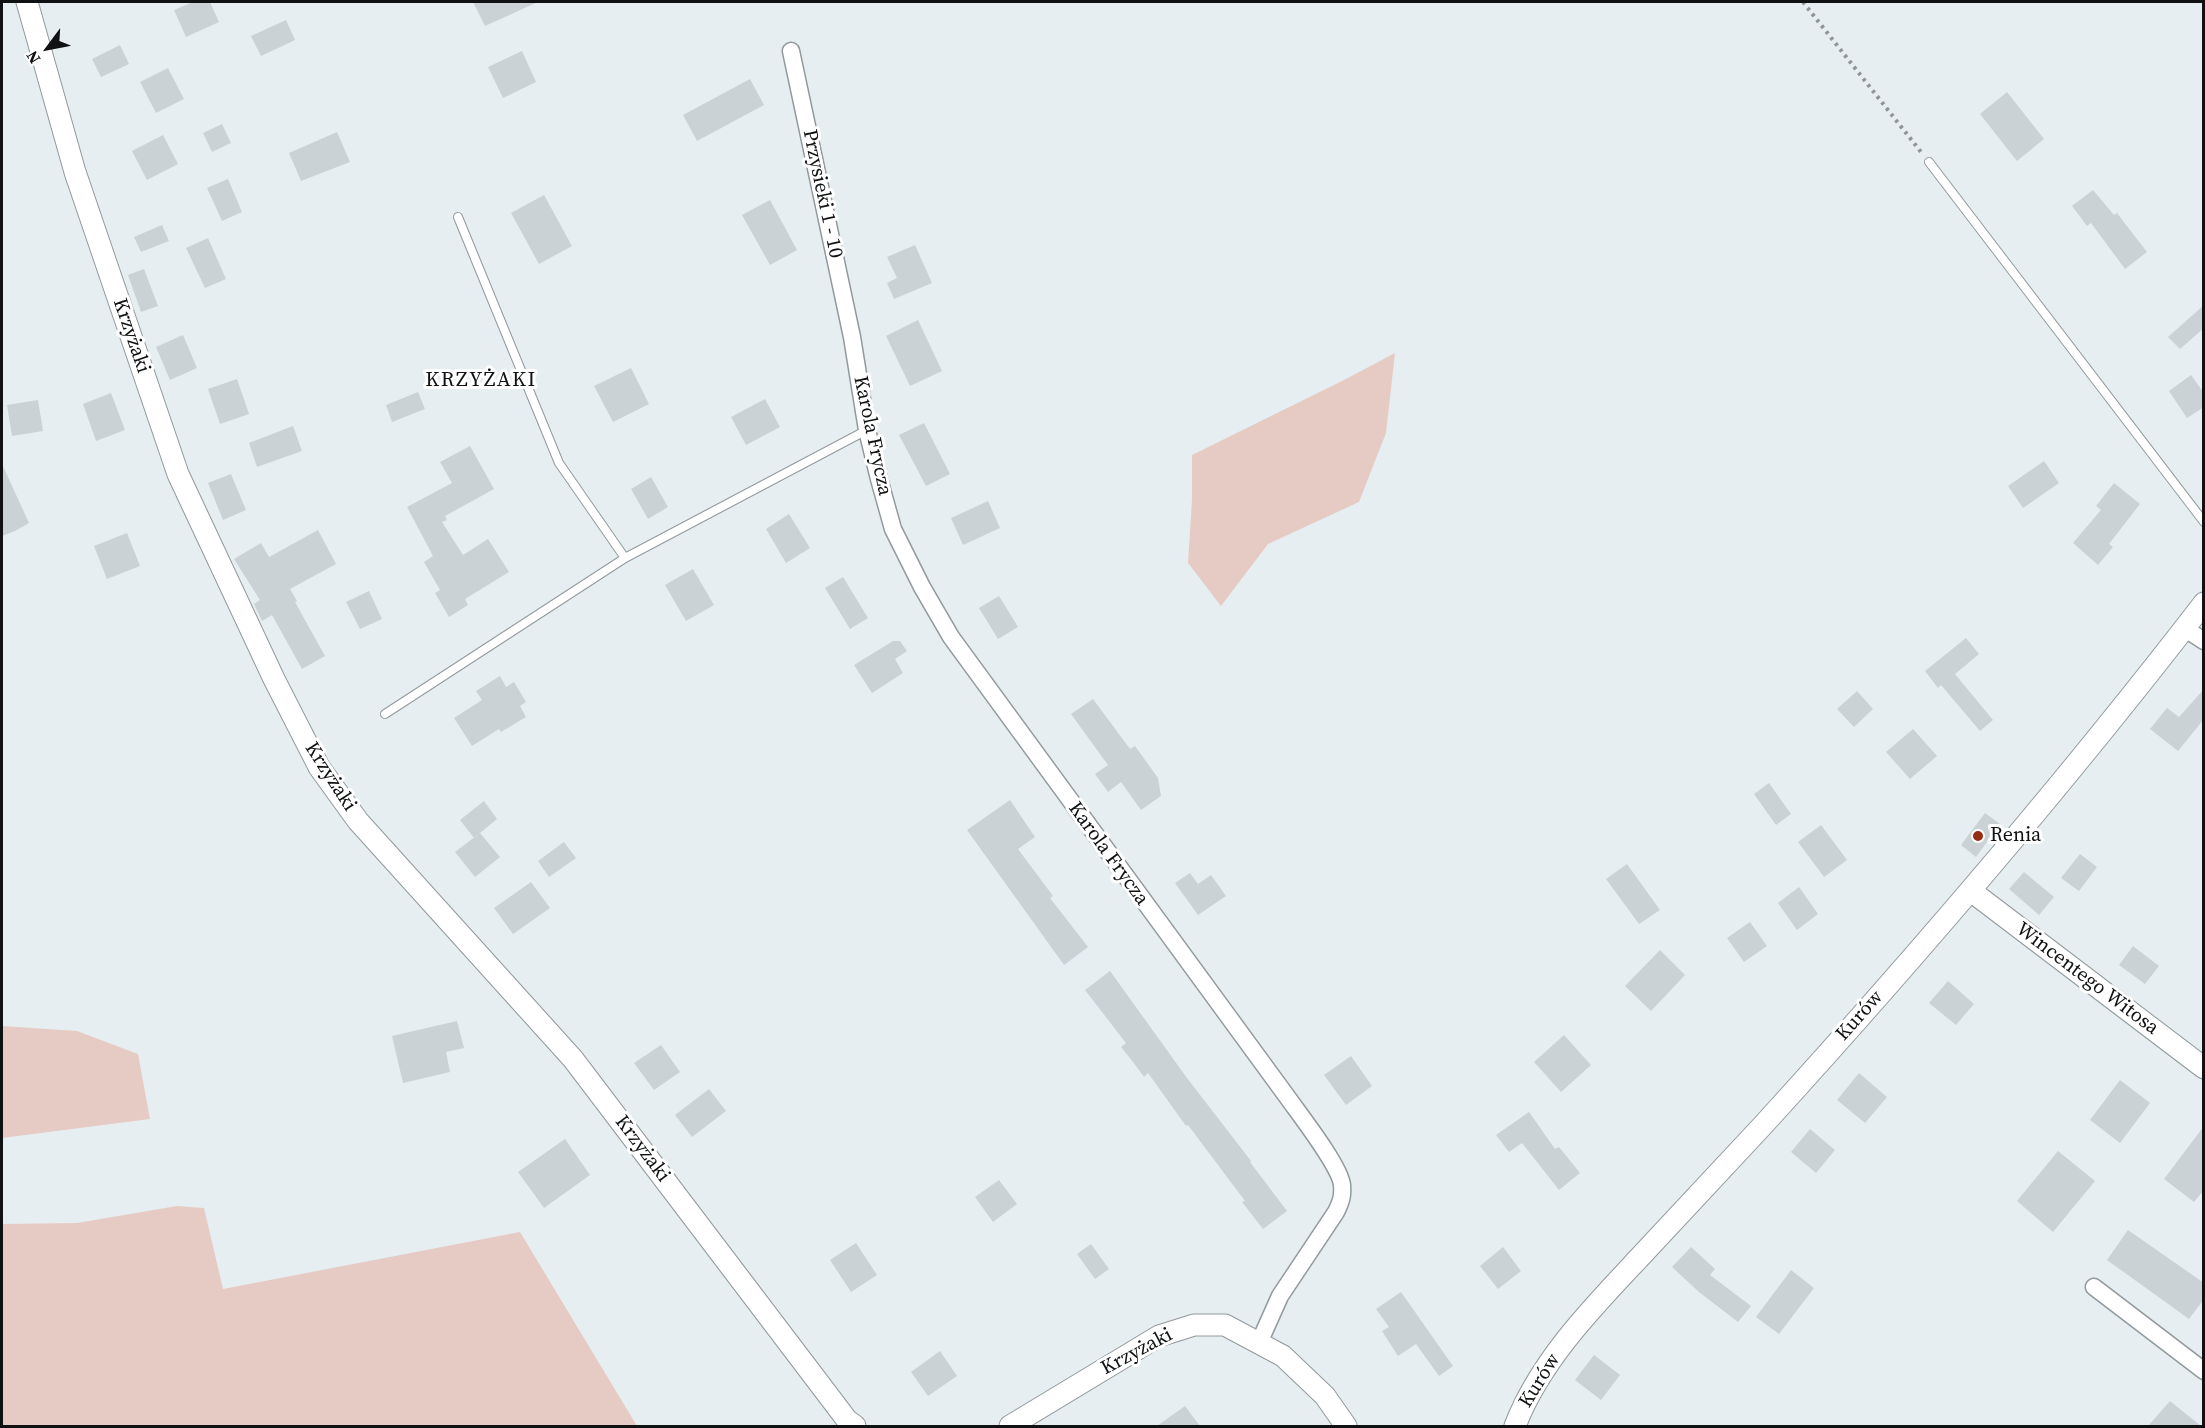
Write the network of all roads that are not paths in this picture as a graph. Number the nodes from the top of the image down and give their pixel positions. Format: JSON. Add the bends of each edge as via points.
{"nodes":[{"id":1,"x":27,"y":2,"type":"edge"},
{"id":2,"x":791,"y":51,"type":"dead end"},
{"id":3,"x":1929,"y":162,"type":"road end"},
{"id":4,"x":458,"y":217,"type":"dead end"},
{"id":5,"x":852,"y":337,"type":"joint"},
{"id":6,"x":867,"y":430,"type":"junction"},
{"id":7,"x":2204,"y":522,"type":"edge"},
{"id":8,"x":625,"y":558,"type":"junction"},
{"id":9,"x":2204,"y":603,"type":"edge"},
{"id":10,"x":2184,"y":628,"type":"junction"},
{"id":11,"x":2204,"y":641,"type":"edge"},
{"id":12,"x":385,"y":714,"type":"dead end"},
{"id":13,"x":1971,"y":891,"type":"junction"},
{"id":14,"x":2204,"y":1068,"type":"edge"},
{"id":15,"x":2094,"y":1287,"type":"dead end"},
{"id":16,"x":1259,"y":1343,"type":"junction"},
{"id":17,"x":2204,"y":1371,"type":"edge"},
{"id":18,"x":855,"y":1426,"type":"edge"},
{"id":19,"x":1010,"y":1426,"type":"edge"},
{"id":20,"x":1346,"y":1426,"type":"edge"},
{"id":21,"x":1515,"y":1426,"type":"edge"}],
"edges":[{"from":1,"to":18,"type":"street","name":"Krzyżaki","via":[[75,172],[178,474],[319,767],[358,821],[573,1059]]},
{"from":2,"to":5,"type":"street","name":"Przysieki 1 - 10"},
{"from":3,"to":7,"type":"lane"},
{"from":4,"to":8,"type":"lane","via":[[559,463]]},
{"from":5,"to":6,"type":"street","name":"Karola Frycza"},
{"from":6,"to":8,"type":"lane"},
{"from":6,"to":16,"type":"street","name":"Karola Frycza","via":[[893,529],[951,637],[1288,1098],[1325,1150],[1342,1182],[1342,1199],[1336,1212],[1280,1296]]},
{"from":8,"to":12,"type":"lane"},
{"from":9,"to":10,"type":"street","name":"Kurów"},
{"from":10,"to":11,"type":"street"},
{"from":10,"to":13,"type":"street","name":"Kurów"},
{"from":13,"to":14,"type":"street","name":"Wincentego Witosa"},
{"from":13,"to":21,"type":"street","name":"Kurów","via":[[1765,1123],[1603,1296],[1549,1363]]},
{"from":15,"to":17,"type":"street"},
{"from":16,"to":19,"type":"street","name":"Krzyżaki","via":[[1226,1325],[1194,1325],[1159,1336]]},
{"from":16,"to":20,"type":"street","name":"Krzyżaki","via":[[1283,1356],[1325,1396]]}]}
